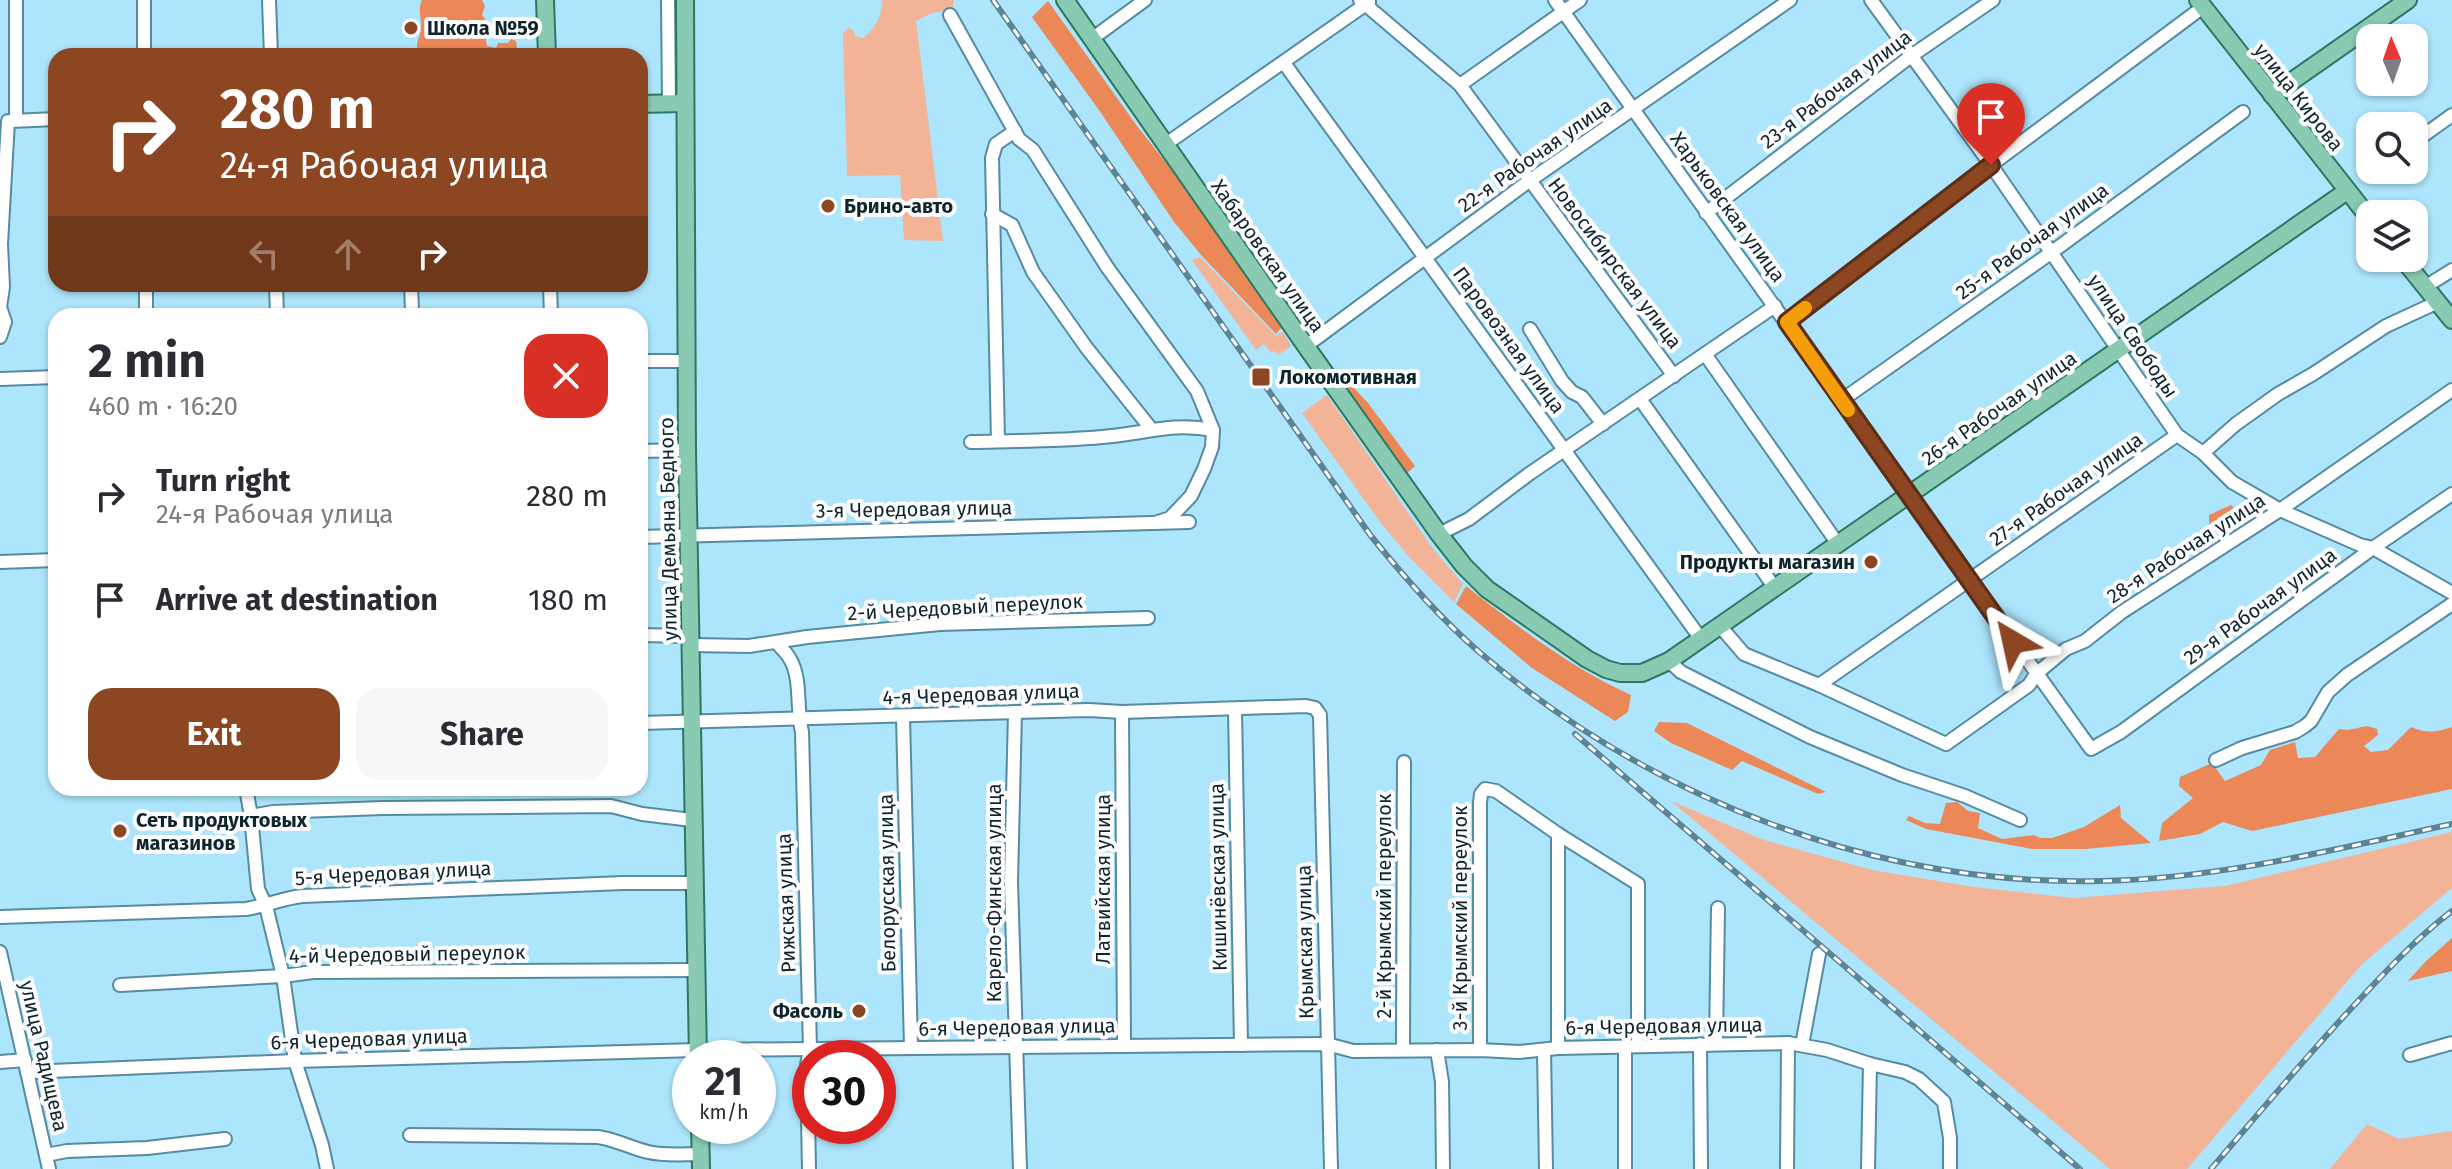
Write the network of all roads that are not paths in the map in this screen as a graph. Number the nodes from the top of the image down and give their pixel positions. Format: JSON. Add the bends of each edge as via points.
{"nodes":[{"id":1,"x":16,"y":0,"type":"edge"},
{"id":2,"x":144,"y":0,"type":"edge"},
{"id":3,"x":269,"y":0,"type":"edge"},
{"id":4,"x":545,"y":0,"type":"edge"},
{"id":5,"x":668,"y":0,"type":"edge"},
{"id":6,"x":685,"y":0,"type":"edge"},
{"id":7,"x":1065,"y":0,"type":"edge"},
{"id":8,"x":1145,"y":0,"type":"edge"},
{"id":9,"x":1555,"y":0,"type":"edge"},
{"id":10,"x":1580,"y":0,"type":"edge"},
{"id":11,"x":1790,"y":0,"type":"edge"},
{"id":12,"x":1871,"y":0,"type":"edge"},
{"id":13,"x":1993,"y":0,"type":"edge"},
{"id":14,"x":2408,"y":0,"type":"edge"},
{"id":15,"x":1366,"y":2,"type":"edge"},
{"id":16,"x":2200,"y":4,"type":"edge"},
{"id":17,"x":1563,"y":12,"type":"junction"},
{"id":18,"x":950,"y":15,"type":"dead end"},
{"id":19,"x":1093,"y":38,"type":"junction"},
{"id":20,"x":144,"y":48,"type":"edge"},
{"id":21,"x":271,"y":48,"type":"edge"},
{"id":22,"x":547,"y":48,"type":"edge"},
{"id":23,"x":1911,"y":56,"type":"junction"},
{"id":24,"x":1284,"y":63,"type":"junction"},
{"id":25,"x":1460,"y":85,"type":"junction"},
{"id":26,"x":2272,"y":95,"type":"junction"},
{"id":27,"x":648,"y":104,"type":"edge"},
{"id":28,"x":677,"y":104,"type":"junction"},
{"id":29,"x":1634,"y":110,"type":"junction"},
{"id":30,"x":2243,"y":112,"type":"dead end"},
{"id":31,"x":2452,"y":115,"type":"edge"},
{"id":32,"x":48,"y":119,"type":"edge"},
{"id":33,"x":8,"y":121,"type":"edge"},
{"id":34,"x":1015,"y":131,"type":"junction"},
{"id":35,"x":2428,"y":132,"type":"edge"},
{"id":36,"x":1166,"y":144,"type":"junction"},
{"id":37,"x":1991,"y":165,"type":"junction"},
{"id":38,"x":1529,"y":181,"type":"junction"},
{"id":39,"x":2347,"y":191,"type":"junction"},
{"id":40,"x":2356,"y":202,"type":"edge"},
{"id":41,"x":1706,"y":213,"type":"junction"},
{"id":42,"x":992,"y":214,"type":"junction"},
{"id":43,"x":2052,"y":252,"type":"junction"},
{"id":44,"x":1426,"y":258,"type":"junction"},
{"id":45,"x":2452,"y":270,"type":"edge"},
{"id":46,"x":2413,"y":272,"type":"edge"},
{"id":47,"x":2425,"y":287,"type":"junction"},
{"id":48,"x":2438,"y":302,"type":"junction"},
{"id":49,"x":1775,"y":306,"type":"junction"},
{"id":50,"x":2452,"y":320,"type":"edge"},
{"id":51,"x":1787,"y":322,"type":"junction"},
{"id":52,"x":1530,"y":329,"type":"dead end"},
{"id":53,"x":0,"y":337,"type":"edge"},
{"id":54,"x":1306,"y":346,"type":"junction"},
{"id":55,"x":2117,"y":350,"type":"junction"},
{"id":56,"x":1705,"y":354,"type":"junction"},
{"id":57,"x":648,"y":361,"type":"edge"},
{"id":58,"x":687,"y":361,"type":"junction"},
{"id":59,"x":1674,"y":376,"type":"junction"},
{"id":60,"x":48,"y":377,"type":"edge"},
{"id":61,"x":0,"y":379,"type":"edge"},
{"id":62,"x":2452,"y":390,"type":"edge"},
{"id":63,"x":1640,"y":399,"type":"junction"},
{"id":64,"x":1842,"y":400,"type":"junction"},
{"id":65,"x":1603,"y":424,"type":"junction"},
{"id":66,"x":1152,"y":430,"type":"junction"},
{"id":67,"x":1213,"y":430,"type":"junction"},
{"id":68,"x":2177,"y":435,"type":"junction"},
{"id":69,"x":998,"y":441,"type":"junction"},
{"id":70,"x":971,"y":442,"type":"dead end"},
{"id":71,"x":687,"y":450,"type":"junction"},
{"id":72,"x":648,"y":451,"type":"edge"},
{"id":73,"x":1564,"y":451,"type":"junction"},
{"id":74,"x":2203,"y":453,"type":"junction"},
{"id":75,"x":2452,"y":494,"type":"edge"},
{"id":76,"x":1908,"y":495,"type":"junction"},
{"id":77,"x":2280,"y":510,"type":"junction"},
{"id":78,"x":1189,"y":522,"type":"dead end"},
{"id":79,"x":1155,"y":523,"type":"junction"},
{"id":80,"x":1439,"y":534,"type":"junction"},
{"id":81,"x":688,"y":535,"type":"junction"},
{"id":82,"x":648,"y":537,"type":"edge"},
{"id":83,"x":1838,"y":544,"type":"junction"},
{"id":84,"x":2373,"y":548,"type":"junction"},
{"id":85,"x":48,"y":560,"type":"edge"},
{"id":86,"x":0,"y":562,"type":"edge"},
{"id":87,"x":1969,"y":581,"type":"junction"},
{"id":88,"x":1775,"y":588,"type":"junction"},
{"id":89,"x":2452,"y":593,"type":"edge"},
{"id":90,"x":2452,"y":604,"type":"edge"},
{"id":91,"x":1148,"y":618,"type":"dead end"},
{"id":92,"x":1720,"y":626,"type":"junction"},
{"id":93,"x":648,"y":636,"type":"edge"},
{"id":94,"x":1701,"y":639,"type":"junction"},
{"id":95,"x":690,"y":640,"type":"junction"},
{"id":96,"x":777,"y":643,"type":"junction"},
{"id":97,"x":1669,"y":661,"type":"junction"},
{"id":98,"x":1629,"y":674,"type":"joint"},
{"id":99,"x":2036,"y":674,"type":"junction"},
{"id":100,"x":1819,"y":685,"type":"junction"},
{"id":101,"x":1235,"y":710,"type":"junction"},
{"id":102,"x":1015,"y":712,"type":"junction"},
{"id":103,"x":1122,"y":712,"type":"junction"},
{"id":104,"x":1320,"y":715,"type":"joint"},
{"id":105,"x":903,"y":716,"type":"junction"},
{"id":106,"x":799,"y":720,"type":"junction"},
{"id":107,"x":690,"y":721,"type":"junction"},
{"id":108,"x":648,"y":723,"type":"edge"},
{"id":109,"x":2091,"y":749,"type":"joint"},
{"id":110,"x":2216,"y":760,"type":"dead end"},
{"id":111,"x":1404,"y":762,"type":"dead end"},
{"id":112,"x":247,"y":796,"type":"edge"},
{"id":113,"x":251,"y":816,"type":"junction"},
{"id":114,"x":692,"y":820,"type":"junction"},
{"id":115,"x":2020,"y":820,"type":"dead end"},
{"id":116,"x":1558,"y":834,"type":"junction"},
{"id":117,"x":694,"y":883,"type":"junction"},
{"id":118,"x":266,"y":906,"type":"junction"},
{"id":119,"x":1718,"y":908,"type":"dead end"},
{"id":120,"x":0,"y":917,"type":"edge"},
{"id":121,"x":0,"y":952,"type":"edge"},
{"id":122,"x":1819,"y":954,"type":"dead end"},
{"id":123,"x":696,"y":970,"type":"junction"},
{"id":124,"x":283,"y":976,"type":"junction"},
{"id":125,"x":120,"y":985,"type":"dead end"},
{"id":126,"x":4,"y":989,"type":"edge"},
{"id":127,"x":698,"y":1040,"type":"edge"},
{"id":128,"x":810,"y":1040,"type":"edge"},
{"id":129,"x":1788,"y":1043,"type":"junction"},
{"id":130,"x":2452,"y":1043,"type":"edge"},
{"id":131,"x":1327,"y":1044,"type":"junction"},
{"id":132,"x":1700,"y":1044,"type":"junction"},
{"id":133,"x":1716,"y":1044,"type":"junction"},
{"id":134,"x":1241,"y":1045,"type":"junction"},
{"id":135,"x":1802,"y":1045,"type":"junction"},
{"id":136,"x":1124,"y":1046,"type":"junction"},
{"id":137,"x":1015,"y":1047,"type":"junction"},
{"id":138,"x":1632,"y":1047,"type":"junction"},
{"id":139,"x":896,"y":1048,"type":"edge"},
{"id":140,"x":911,"y":1048,"type":"junction"},
{"id":141,"x":1558,"y":1048,"type":"junction"},
{"id":142,"x":1403,"y":1050,"type":"junction"},
{"id":143,"x":1437,"y":1050,"type":"junction"},
{"id":144,"x":1480,"y":1050,"type":"junction"},
{"id":145,"x":1544,"y":1050,"type":"junction"},
{"id":146,"x":672,"y":1054,"type":"edge"},
{"id":147,"x":2410,"y":1055,"type":"dead end"},
{"id":148,"x":295,"y":1061,"type":"junction"},
{"id":149,"x":0,"y":1062,"type":"edge"},
{"id":150,"x":1870,"y":1064,"type":"junction"},
{"id":151,"x":26,"y":1066,"type":"junction"},
{"id":152,"x":410,"y":1135,"type":"dead end"},
{"id":153,"x":225,"y":1139,"type":"dead end"},
{"id":154,"x":809,"y":1144,"type":"edge"},
{"id":155,"x":46,"y":1155,"type":"junction"},
{"id":156,"x":701,"y":1162,"type":"edge"},
{"id":157,"x":49,"y":1169,"type":"edge"},
{"id":158,"x":327,"y":1169,"type":"edge"},
{"id":159,"x":809,"y":1169,"type":"edge"},
{"id":160,"x":1020,"y":1169,"type":"edge"},
{"id":161,"x":1331,"y":1169,"type":"edge"},
{"id":162,"x":1443,"y":1169,"type":"edge"},
{"id":163,"x":1546,"y":1169,"type":"edge"},
{"id":164,"x":1625,"y":1169,"type":"edge"},
{"id":165,"x":1701,"y":1169,"type":"edge"},
{"id":166,"x":1787,"y":1169,"type":"edge"},
{"id":167,"x":1868,"y":1169,"type":"edge"},
{"id":168,"x":1950,"y":1169,"type":"edge"}],
"edges":[{"from":1,"to":33,"type":"street"},
{"from":2,"to":20,"type":"street"},
{"from":3,"to":21,"type":"street"},
{"from":4,"to":22,"type":"main road"},
{"from":5,"to":28,"type":"street","name":"улица Демьяна Бедного"},
{"from":6,"to":28,"type":"main road","name":"улица Демьяна Бедного"},
{"from":7,"to":19,"type":"main road","name":"Хабаровская улица"},
{"from":8,"to":19,"type":"street"},
{"from":9,"to":17,"type":"street","name":"Харьковская улица"},
{"from":10,"to":17,"type":"street"},
{"from":11,"to":29,"type":"street","name":"22-я Рабочая улица"},
{"from":12,"to":23,"type":"street","name":"улица Свободы"},
{"from":13,"to":23,"type":"street","name":"23-я Рабочая улица"},
{"from":14,"to":26,"type":"main road"},
{"from":15,"to":24,"type":"street"},
{"from":15,"to":25,"type":"street","name":"Новосибирская улица"},
{"from":16,"to":26,"type":"main road","name":"улица Кирова"},
{"from":16,"to":37,"type":"street"},
{"from":17,"to":25,"type":"street"},
{"from":17,"to":29,"type":"street","name":"Харьковская улица"},
{"from":18,"to":34,"type":"street"},
{"from":19,"to":36,"type":"main road","name":"Хабаровская улица"},
{"from":23,"to":37,"type":"street","name":"улица Свободы"},
{"from":23,"to":41,"type":"street","name":"23-я Рабочая улица"},
{"from":24,"to":36,"type":"street"},
{"from":24,"to":44,"type":"street","name":"Паровозная улица"},
{"from":25,"to":38,"type":"street","name":"Новосибирская улица"},
{"from":26,"to":39,"type":"main road","name":"улица Кирова"},
{"from":27,"to":28,"type":"main road"},
{"from":28,"to":58,"type":"main road","name":"улица Демьяна Бедного"},
{"from":29,"to":38,"type":"street","name":"22-я Рабочая улица"},
{"from":29,"to":41,"type":"street","name":"Харьковская улица"},
{"from":30,"to":43,"type":"street","name":"25-я Рабочая улица"},
{"from":31,"to":35,"type":"street"},
{"from":32,"to":33,"type":"street"},
{"from":33,"to":53,"type":"street","via":[[0,307],[5,322]]},
{"from":34,"to":42,"type":"street","via":[[996,144],[992,158]]},
{"from":34,"to":67,"type":"street","via":[[1197,391]]},
{"from":36,"to":54,"type":"main road","name":"Хабаровская улица"},
{"from":37,"to":43,"type":"street","name":"улица Свободы"},
{"from":37,"to":51,"type":"street"},
{"from":38,"to":44,"type":"street","name":"22-я Рабочая улица"},
{"from":38,"to":59,"type":"street","name":"Новосибирская улица"},
{"from":39,"to":40,"type":"main road","name":"улица Кирова"},
{"from":39,"to":55,"type":"main road","name":"26-я Рабочая улица"},
{"from":41,"to":49,"type":"street","name":"Харьковская улица"},
{"from":42,"to":66,"type":"street","via":[[1012,225],[1033,272]]},
{"from":42,"to":69,"type":"street"},
{"from":43,"to":55,"type":"street","name":"улица Свободы"},
{"from":43,"to":64,"type":"street","name":"25-я Рабочая улица"},
{"from":44,"to":54,"type":"street","name":"22-я Рабочая улица"},
{"from":44,"to":73,"type":"street","name":"Паровозная улица"},
{"from":45,"to":47,"type":"street"},
{"from":46,"to":47,"type":"main road"},
{"from":47,"to":48,"type":"main road"},
{"from":48,"to":50,"type":"main road"},
{"from":48,"to":74,"type":"street","via":[[2386,326],[2278,394]]},
{"from":49,"to":51,"type":"street","name":"Харьковская улица"},
{"from":49,"to":56,"type":"street"},
{"from":51,"to":64,"type":"street","name":"Харьковская улица"},
{"from":52,"to":65,"type":"street","via":[[1562,381]]},
{"from":54,"to":80,"type":"main road","name":"Хабаровская улица"},
{"from":55,"to":68,"type":"street","name":"улица Свободы"},
{"from":55,"to":76,"type":"main road","name":"26-я Рабочая улица"},
{"from":56,"to":59,"type":"street"},
{"from":56,"to":83,"type":"street","name":"Новосибирская улица"},
{"from":57,"to":58,"type":"street"},
{"from":58,"to":71,"type":"main road","name":"улица Демьяна Бедного"},
{"from":59,"to":63,"type":"street"},
{"from":60,"to":61,"type":"street"},
{"from":62,"to":77,"type":"street","name":"28-я Рабочая улица"},
{"from":63,"to":65,"type":"street"},
{"from":63,"to":88,"type":"street"},
{"from":64,"to":76,"type":"street","name":"Харьковская улица"},
{"from":65,"to":73,"type":"street"},
{"from":66,"to":67,"type":"street"},
{"from":66,"to":69,"type":"street","via":[[1099,438]]},
{"from":67,"to":79,"type":"street","via":[[1212,447],[1191,496],[1170,518]]},
{"from":68,"to":74,"type":"street","name":"улица Свободы"},
{"from":68,"to":87,"type":"street","name":"27-я Рабочая улица"},
{"from":69,"to":70,"type":"street"},
{"from":71,"to":72,"type":"street"},
{"from":71,"to":81,"type":"main road","name":"улица Демьяна Бедного"},
{"from":73,"to":80,"type":"street","via":[[1469,519]]},
{"from":73,"to":94,"type":"street","name":"Паровозная улица"},
{"from":74,"to":77,"type":"street","name":"улица Свободы","via":[[2232,482]]},
{"from":75,"to":84,"type":"street","name":"29-я Рабочая улица"},
{"from":76,"to":83,"type":"main road","name":"26-я Рабочая улица"},
{"from":76,"to":87,"type":"street","name":"Харьковская улица"},
{"from":77,"to":84,"type":"street","name":"улица Свободы"},
{"from":77,"to":99,"type":"street","name":"28-я Рабочая улица","via":[[2066,649]]},
{"from":78,"to":79,"type":"street","name":"3-я Чередовая улица"},
{"from":79,"to":81,"type":"street","name":"3-я Чередовая улица"},
{"from":80,"to":98,"type":"main road","name":"Хабаровская улица","via":[[1487,589],[1587,659]]},
{"from":81,"to":82,"type":"street","name":"3-я Чередовая улица"},
{"from":81,"to":95,"type":"main road","name":"улица Демьяна Бедного"},
{"from":83,"to":88,"type":"main road","name":"26-я Рабочая улица"},
{"from":84,"to":89,"type":"street","name":"улица Свободы"},
{"from":84,"to":109,"type":"street","name":"29-я Рабочая улица"},
{"from":85,"to":86,"type":"street"},
{"from":87,"to":99,"type":"street","name":"Харьковская улица"},
{"from":87,"to":100,"type":"street","name":"27-я Рабочая улица"},
{"from":88,"to":92,"type":"main road","name":"26-я Рабочая улица"},
{"from":90,"to":110,"type":"street","via":[[2347,675],[2305,726]]},
{"from":91,"to":96,"type":"street","name":"2-й Чередовый переулок","via":[[940,624]]},
{"from":92,"to":94,"type":"main road","name":"26-я Рабочая улица"},
{"from":92,"to":100,"type":"street","via":[[1744,654]]},
{"from":93,"to":95,"type":"street","name":"2-й Чередовый переулок"},
{"from":94,"to":97,"type":"main road","name":"26-я Рабочая улица"},
{"from":95,"to":96,"type":"street","name":"2-й Чередовый переулок"},
{"from":95,"to":107,"type":"main road","name":"улица Демьяна Бедного"},
{"from":96,"to":106,"type":"street","name":"Рижская улица","via":[[791,659],[796,676]]},
{"from":97,"to":98,"type":"main road","name":"26-я Рабочая улица"},
{"from":97,"to":115,"type":"street","via":[[1810,737]]},
{"from":99,"to":100,"type":"street","name":"28-я Рабочая улица","via":[[2029,685],[1946,744]]},
{"from":99,"to":109,"type":"street","name":"Харьковская улица"},
{"from":101,"to":103,"type":"street","name":"4-я Чередовая улица"},
{"from":101,"to":104,"type":"street","name":"4-я Чередовая улица","via":[[1306,706]]},
{"from":101,"to":134,"type":"street","name":"Кишинёвская улица"},
{"from":102,"to":103,"type":"street","name":"4-я Чередовая улица"},
{"from":102,"to":105,"type":"street","name":"4-я Чередовая улица"},
{"from":102,"to":137,"type":"street","name":"Карело-Финская улица"},
{"from":103,"to":136,"type":"street","name":"Латвийская улица"},
{"from":104,"to":131,"type":"street","name":"Крымская улица"},
{"from":105,"to":106,"type":"street","name":"4-я Чередовая улица"},
{"from":105,"to":140,"type":"street","name":"Белорусская улица"},
{"from":106,"to":107,"type":"street","name":"4-я Чередовая улица"},
{"from":106,"to":128,"type":"street","name":"Рижская улица"},
{"from":107,"to":108,"type":"street","name":"4-я Чередовая улица"},
{"from":107,"to":114,"type":"main road","name":"улица Демьяна Бедного"},
{"from":111,"to":142,"type":"street","name":"2-й Крымский переулок"},
{"from":112,"to":113,"type":"street"},
{"from":113,"to":114,"type":"street","via":[[383,808],[611,806]]},
{"from":113,"to":118,"type":"street","via":[[258,889]]},
{"from":114,"to":117,"type":"main road","name":"улица Демьяна Бедного"},
{"from":116,"to":138,"type":"street","via":[[1638,884]]},
{"from":116,"to":141,"type":"street"},
{"from":116,"to":144,"type":"street","name":"3-й Крымский переулок","via":[[1496,791],[1485,789],[1481,794]]},
{"from":117,"to":118,"type":"street","name":"5-я Чередовая улица","via":[[303,896]]},
{"from":117,"to":123,"type":"main road","name":"улица Демьяна Бедного"},
{"from":118,"to":120,"type":"street","name":"5-я Чередовая улица"},
{"from":118,"to":124,"type":"street"},
{"from":119,"to":133,"type":"street"},
{"from":121,"to":126,"type":"street","name":"улица Радищева"},
{"from":122,"to":135,"type":"street"},
{"from":123,"to":124,"type":"street","name":"4-й Чередовый переулок"},
{"from":123,"to":127,"type":"main road","name":"улица Демьяна Бедного"},
{"from":124,"to":125,"type":"street","name":"4-й Чередовый переулок"},
{"from":124,"to":148,"type":"street"},
{"from":126,"to":151,"type":"street","name":"улица Радищева"},
{"from":129,"to":133,"type":"street","name":"6-я Чередовая улица"},
{"from":129,"to":135,"type":"street","name":"6-я Чередовая улица"},
{"from":129,"to":166,"type":"street"},
{"from":130,"to":147,"type":"street"},
{"from":131,"to":134,"type":"street","name":"6-я Чередовая улица"},
{"from":131,"to":142,"type":"street","name":"6-я Чередовая улица","via":[[1353,1051]]},
{"from":131,"to":161,"type":"street","name":"Крымская улица"},
{"from":132,"to":133,"type":"street","name":"6-я Чередовая улица"},
{"from":132,"to":138,"type":"street","name":"6-я Чередовая улица"},
{"from":132,"to":165,"type":"street"},
{"from":134,"to":136,"type":"street","name":"6-я Чередовая улица"},
{"from":135,"to":150,"type":"street","name":"6-я Чередовая улица"},
{"from":136,"to":137,"type":"street","name":"6-я Чередовая улица"},
{"from":137,"to":140,"type":"street","name":"6-я Чередовая улица"},
{"from":137,"to":160,"type":"street","name":"Карело-Финская улица"},
{"from":138,"to":141,"type":"street","name":"6-я Чередовая улица"},
{"from":138,"to":164,"type":"street"},
{"from":139,"to":140,"type":"street","name":"6-я Чередовая улица"},
{"from":141,"to":145,"type":"street","name":"6-я Чередовая улица"},
{"from":142,"to":143,"type":"street","name":"6-я Чередовая улица"},
{"from":143,"to":144,"type":"street","name":"6-я Чередовая улица"},
{"from":143,"to":162,"type":"street"},
{"from":144,"to":145,"type":"street","name":"6-я Чередовая улица"},
{"from":145,"to":163,"type":"street"},
{"from":146,"to":148,"type":"street","name":"6-я Чередовая улица"},
{"from":148,"to":151,"type":"street","name":"6-я Чередовая улица"},
{"from":148,"to":158,"type":"street"},
{"from":149,"to":151,"type":"street","name":"6-я Чередовая улица"},
{"from":150,"to":167,"type":"street"},
{"from":150,"to":168,"type":"street","name":"6-я Чередовая улица","via":[[1919,1079],[1944,1102]]},
{"from":151,"to":155,"type":"street","name":"улица Радищева"},
{"from":152,"to":156,"type":"street","via":[[598,1137]]},
{"from":153,"to":155,"type":"street"},
{"from":154,"to":159,"type":"street","name":"Рижская улица"},
{"from":155,"to":157,"type":"street","name":"улица Радищева"}]}
